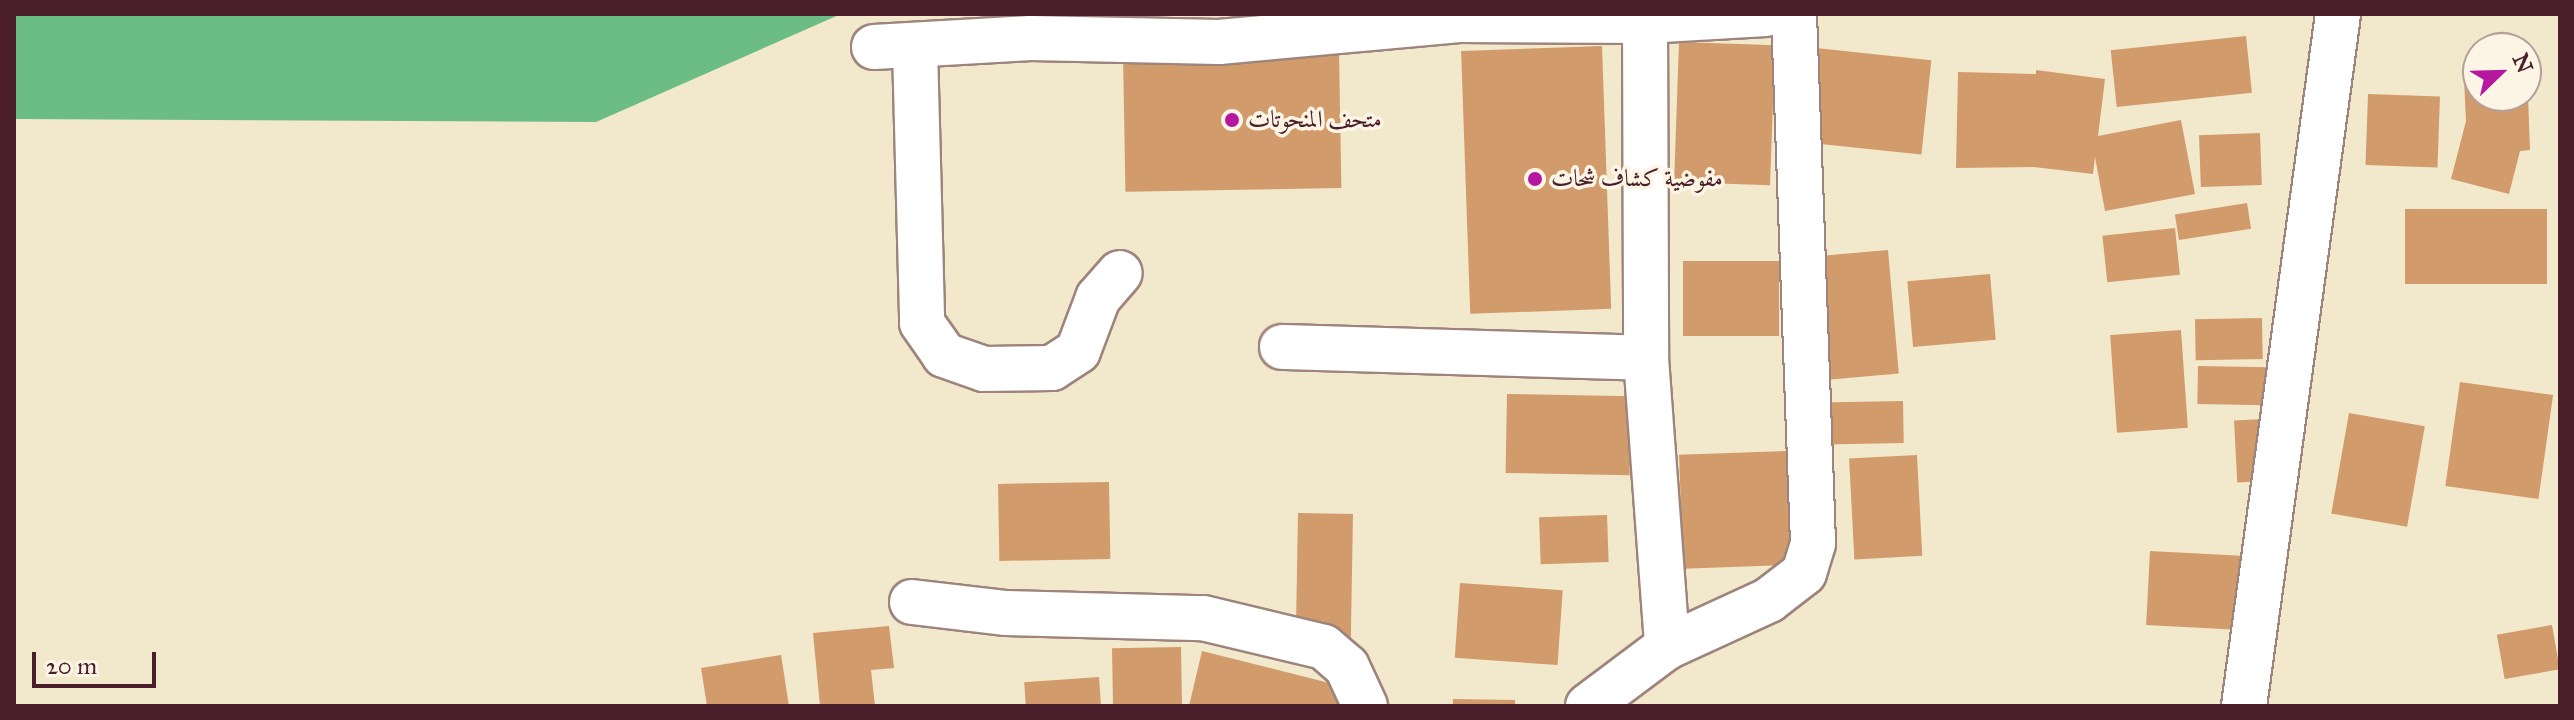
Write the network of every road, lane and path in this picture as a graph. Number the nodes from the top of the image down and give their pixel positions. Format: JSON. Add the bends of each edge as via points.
{"nodes":[{"id":1,"x":1283,"y":14,"type":"edge"},
{"id":2,"x":1766,"y":14,"type":"edge"},
{"id":3,"x":1794,"y":14,"type":"edge"},
{"id":4,"x":2338,"y":14,"type":"edge"},
{"id":5,"x":1451,"y":17,"type":"edge"},
{"id":6,"x":1645,"y":21,"type":"junction"},
{"id":7,"x":1219,"y":42,"type":"junction"},
{"id":8,"x":1120,"y":273,"type":"dead end"},
{"id":9,"x":1282,"y":347,"type":"dead end"},
{"id":10,"x":1646,"y":358,"type":"junction"},
{"id":11,"x":912,"y":602,"type":"dead end"},
{"id":12,"x":1667,"y":647,"type":"junction"},
{"id":13,"x":1365,"y":706,"type":"edge"},
{"id":14,"x":1588,"y":706,"type":"edge"},
{"id":15,"x":2244,"y":706,"type":"edge"}],
"edges":[{"from":1,"to":7,"type":"street"},
{"from":2,"to":6,"type":"street"},
{"from":3,"to":12,"type":"street","via":[[1813,543],[1804,573],[1769,600]]},
{"from":4,"to":15,"type":"street"},
{"from":5,"to":6,"type":"street"},
{"from":5,"to":7,"type":"street"},
{"from":6,"to":10,"type":"street"},
{"from":7,"to":8,"type":"street","via":[[1031,38],[894,48],[922,323],[944,355],[984,369],[1052,368],[1078,351],[1098,298]]},
{"from":9,"to":10,"type":"street"},
{"from":10,"to":12,"type":"street"},
{"from":11,"to":13,"type":"street","via":[[1006,613],[1203,618],[1324,647],[1347,667]]},
{"from":12,"to":14,"type":"street"}]}
